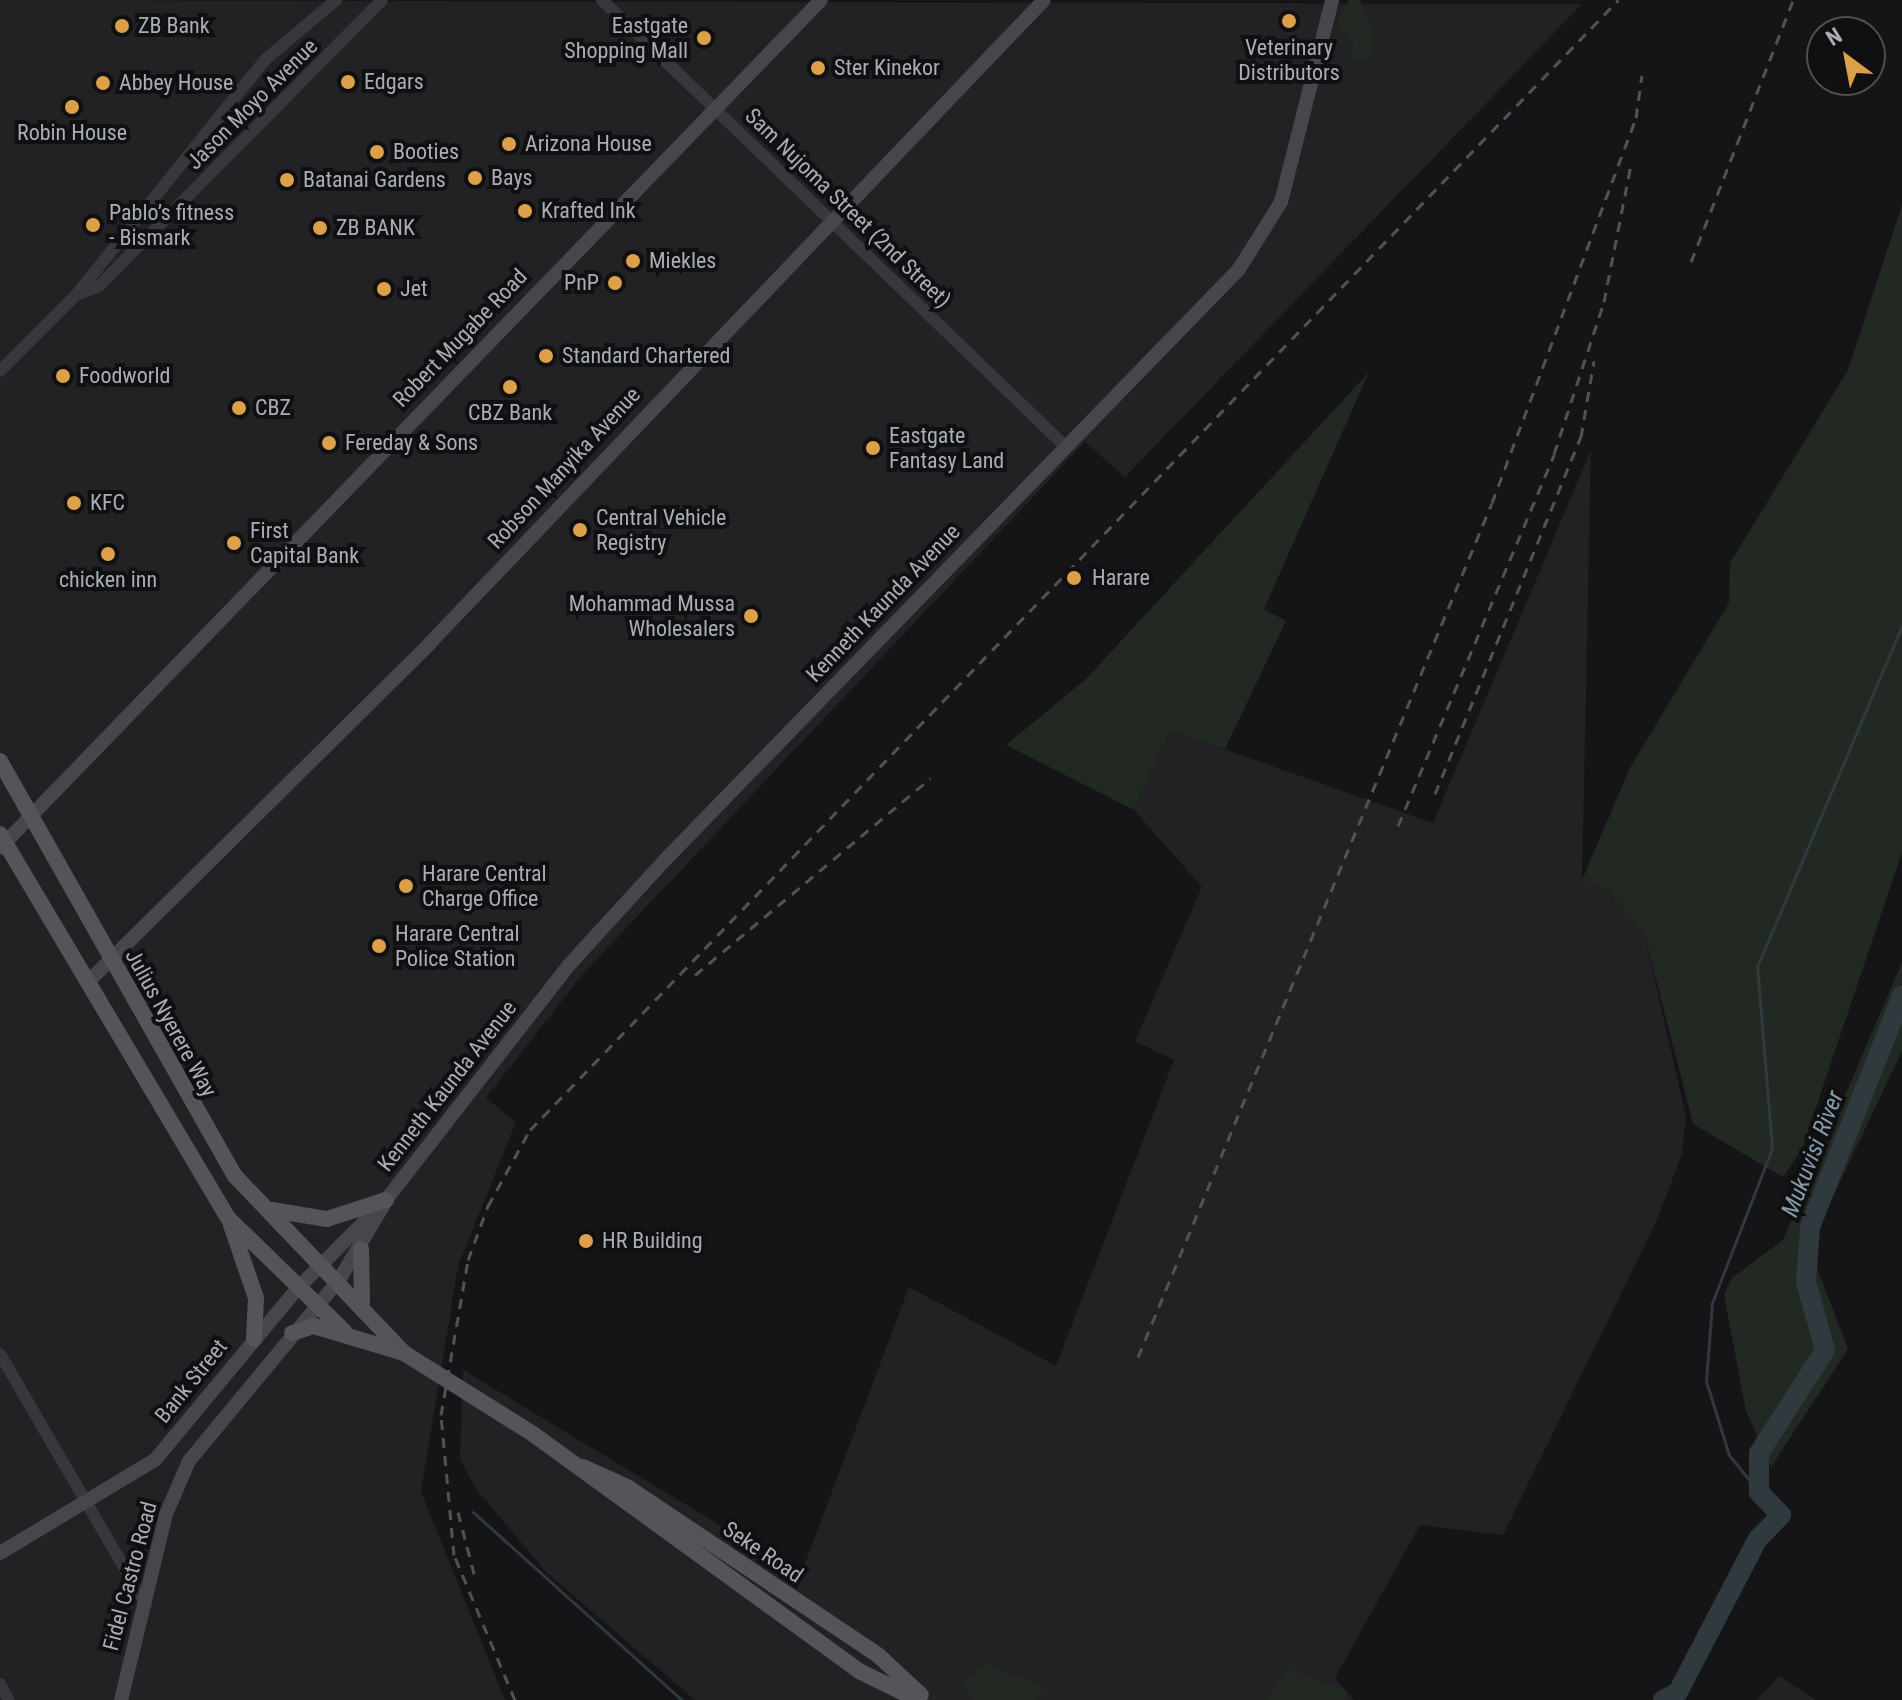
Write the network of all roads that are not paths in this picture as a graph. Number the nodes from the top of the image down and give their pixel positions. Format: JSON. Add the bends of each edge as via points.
{"nodes":[{"id":1,"x":336,"y":0,"type":"edge"},
{"id":2,"x":382,"y":0,"type":"edge"},
{"id":3,"x":602,"y":0,"type":"edge"},
{"id":4,"x":821,"y":0,"type":"edge"},
{"id":5,"x":1044,"y":0,"type":"edge"},
{"id":6,"x":1332,"y":0,"type":"edge"},
{"id":7,"x":716,"y":107,"type":"junction"},
{"id":8,"x":832,"y":222,"type":"junction"},
{"id":9,"x":76,"y":295,"type":"junction"},
{"id":10,"x":0,"y":371,"type":"edge"},
{"id":11,"x":1065,"y":446,"type":"junction"},
{"id":12,"x":0,"y":761,"type":"edge"},
{"id":13,"x":29,"y":818,"type":"junction"},
{"id":14,"x":2,"y":842,"type":"edge"},
{"id":15,"x":112,"y":963,"type":"junction"},
{"id":16,"x":89,"y":981,"type":"junction"},
{"id":17,"x":386,"y":1200,"type":"junction"},
{"id":18,"x":266,"y":1208,"type":"junction"},
{"id":19,"x":228,"y":1218,"type":"junction"},
{"id":20,"x":361,"y":1249,"type":"junction"},
{"id":21,"x":320,"y":1263,"type":"junction"},
{"id":22,"x":339,"y":1280,"type":"junction"},
{"id":23,"x":296,"y":1290,"type":"junction"},
{"id":24,"x":362,"y":1303,"type":"junction"},
{"id":25,"x":315,"y":1306,"type":"junction"},
{"id":26,"x":346,"y":1332,"type":"junction"},
{"id":27,"x":292,"y":1333,"type":"junction"},
{"id":28,"x":254,"y":1339,"type":"junction"},
{"id":29,"x":404,"y":1353,"type":"junction"},
{"id":30,"x":0,"y":1354,"type":"edge"},
{"id":31,"x":564,"y":1458,"type":"junction"},
{"id":32,"x":87,"y":1504,"type":"junction"},
{"id":33,"x":0,"y":1553,"type":"edge"},
{"id":34,"x":146,"y":1605,"type":"junction"},
{"id":35,"x":0,"y":1684,"type":"edge"},
{"id":36,"x":9,"y":1700,"type":"edge"},
{"id":37,"x":121,"y":1700,"type":"edge"},
{"id":38,"x":918,"y":1700,"type":"edge"},
{"id":39,"x":926,"y":1700,"type":"edge"}],
"edges":[{"from":1,"to":9,"type":"street","name":"Jason Moyo Avenue","via":[[266,59]]},
{"from":2,"to":9,"type":"street","name":"Jason Moyo Avenue","via":[[99,286]]},
{"from":3,"to":7,"type":"street","name":"Sam Nujoma Street (2nd Street)"},
{"from":4,"to":7,"type":"main road","name":"Robert Mugabe Road"},
{"from":5,"to":8,"type":"main road","name":"Robson Manyika Avenue"},
{"from":6,"to":11,"type":"main road","name":"Kenneth Kaunda Avenue","via":[[1270,227],[1222,287]]},
{"from":7,"to":8,"type":"street","name":"Sam Nujoma Street (2nd Street)"},
{"from":7,"to":13,"type":"main road","name":"Robert Mugabe Road"},
{"from":8,"to":11,"type":"street","name":"Sam Nujoma Street (2nd Street)"},
{"from":8,"to":15,"type":"main road","name":"Robson Manyika Avenue"},
{"from":9,"to":10,"type":"street","name":"Jason Moyo Avenue"},
{"from":11,"to":17,"type":"main road","name":"Kenneth Kaunda Avenue","via":[[569,965]]},
{"from":12,"to":13,"type":"main road","name":"Julius Nyerere Way"},
{"from":13,"to":14,"type":"main road","name":"Robert Mugabe Road"},
{"from":13,"to":15,"type":"main road","name":"Julius Nyerere Way"},
{"from":14,"to":16,"type":"main road"},
{"from":15,"to":16,"type":"main road","name":"Robson Manyika Avenue"},
{"from":15,"to":18,"type":"main road","name":"Julius Nyerere Way","via":[[208,1136]]},
{"from":16,"to":19,"type":"main road"},
{"from":17,"to":18,"type":"main road","via":[[327,1219]]},
{"from":17,"to":20,"type":"main road","name":"Fidel Castro Road"},
{"from":17,"to":21,"type":"main road","name":"Bank Street"},
{"from":18,"to":21,"type":"main road","name":"Julius Nyerere Way"},
{"from":19,"to":23,"type":"main road"},
{"from":19,"to":28,"type":"main road","via":[[256,1298]]},
{"from":20,"to":22,"type":"main road","name":"Fidel Castro Road"},
{"from":20,"to":24,"type":"main road"},
{"from":21,"to":22,"type":"main road","name":"Julius Nyerere Way"},
{"from":21,"to":23,"type":"main road","name":"Bank Street"},
{"from":22,"to":24,"type":"main road","name":"Julius Nyerere Way"},
{"from":22,"to":25,"type":"main road","name":"Fidel Castro Road"},
{"from":23,"to":25,"type":"main road"},
{"from":23,"to":28,"type":"main road","name":"Bank Street"},
{"from":24,"to":29,"type":"main road","name":"Julius Nyerere Way"},
{"from":25,"to":26,"type":"main road"},
{"from":25,"to":27,"type":"main road","name":"Fidel Castro Road"},
{"from":26,"to":27,"type":"main road","via":[[314,1326]]},
{"from":26,"to":29,"type":"main road"},
{"from":27,"to":34,"type":"main road","name":"Fidel Castro Road","via":[[189,1461],[166,1514]]},
{"from":28,"to":32,"type":"main road","name":"Bank Street","via":[[155,1460]]},
{"from":29,"to":31,"type":"main road","name":"Seke Road"},
{"from":30,"to":32,"type":"street"},
{"from":31,"to":38,"type":"main road","name":"Seke Road","via":[[859,1671]]},
{"from":31,"to":39,"type":"main road","name":"Seke Road","via":[[627,1487],[879,1656]]},
{"from":32,"to":33,"type":"main road","name":"Bank Street"},
{"from":32,"to":34,"type":"street"},
{"from":34,"to":37,"type":"main road","name":"Fidel Castro Road"},
{"from":35,"to":36,"type":"street"}]}
